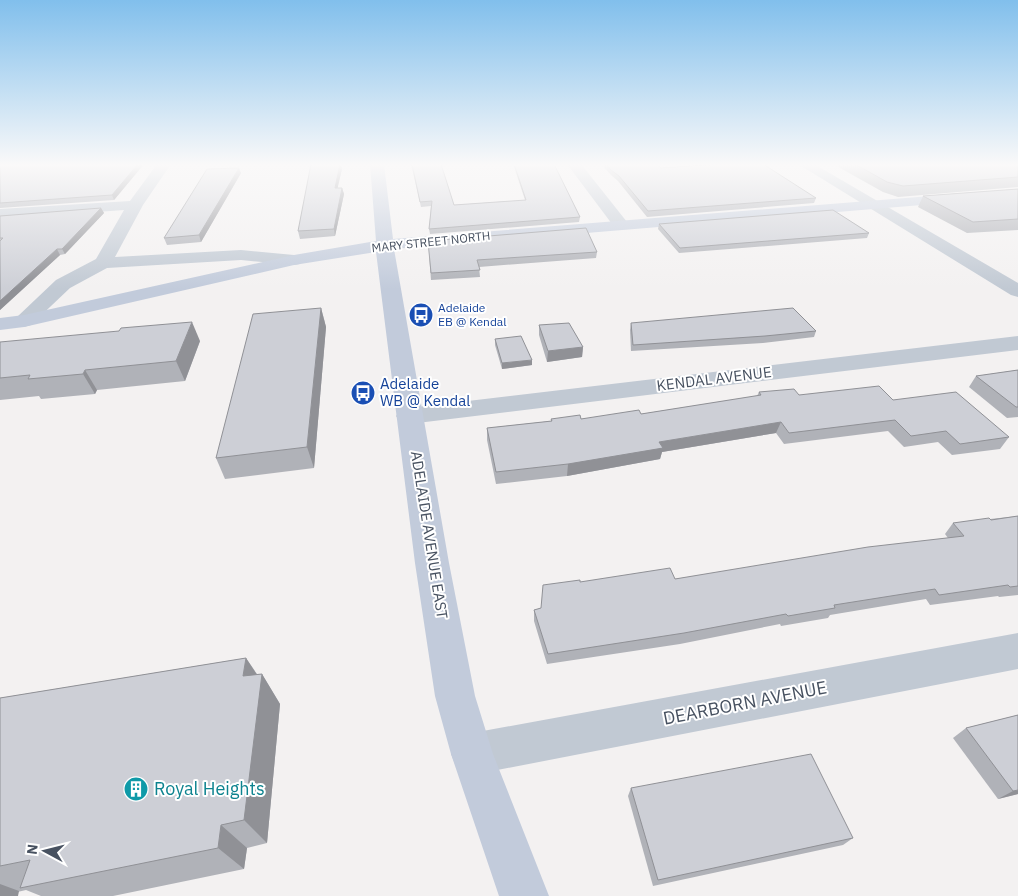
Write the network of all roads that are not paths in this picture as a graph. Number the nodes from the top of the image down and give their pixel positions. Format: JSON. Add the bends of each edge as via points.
{"nodes":[{"id":1,"x":134,"y":205,"type":"edge"},
{"id":2,"x":122,"y":206,"type":"edge"},
{"id":3,"x":381,"y":206,"type":"edge"},
{"id":4,"x":606,"y":206,"type":"edge"},
{"id":5,"x":875,"y":206,"type":"joint"},
{"id":6,"x":0,"y":214,"type":"edge"},
{"id":7,"x":621,"y":225,"type":"junction"},
{"id":8,"x":384,"y":245,"type":"junction"},
{"id":9,"x":294,"y":260,"type":"junction"},
{"id":10,"x":103,"y":263,"type":"junction"},
{"id":11,"x":1018,"y":290,"type":"edge"},
{"id":12,"x":24,"y":321,"type":"junction"},
{"id":13,"x":0,"y":324,"type":"edge"},
{"id":14,"x":1018,"y":343,"type":"edge"},
{"id":15,"x":409,"y":416,"type":"junction"},
{"id":16,"x":1018,"y":651,"type":"edge"},
{"id":17,"x":472,"y":754,"type":"junction"},
{"id":18,"x":524,"y":896,"type":"edge"}],
"edges":[{"from":1,"to":10,"type":"street"},
{"from":2,"to":6,"type":"street"},
{"from":3,"to":8,"type":"street","name":"ADELAIDE AVENUE EAST"},
{"from":4,"to":7,"type":"street"},
{"from":5,"to":7,"type":"street","name":"MARY STREET NORTH"},
{"from":5,"to":11,"type":"street"},
{"from":7,"to":8,"type":"street","name":"MARY STREET NORTH"},
{"from":8,"to":9,"type":"street","name":"MARY STREET NORTH"},
{"from":8,"to":15,"type":"street","name":"ADELAIDE AVENUE EAST"},
{"from":9,"to":10,"type":"street","name":"MARY STREET NORTH","via":[[241,255]]},
{"from":9,"to":12,"type":"street","name":"MARY STREET NORTH"},
{"from":10,"to":12,"type":"street","via":[[63,284]]},
{"from":12,"to":13,"type":"street","name":"MARY STREET NORTH"},
{"from":14,"to":15,"type":"street","name":"KENDAL AVENUE"},
{"from":15,"to":17,"type":"street","name":"ADELAIDE AVENUE EAST","via":[[455,696]]},
{"from":16,"to":17,"type":"street","name":"DEARBORN AVENUE"},
{"from":17,"to":18,"type":"street","name":"ADELAIDE AVENUE EAST"}]}
